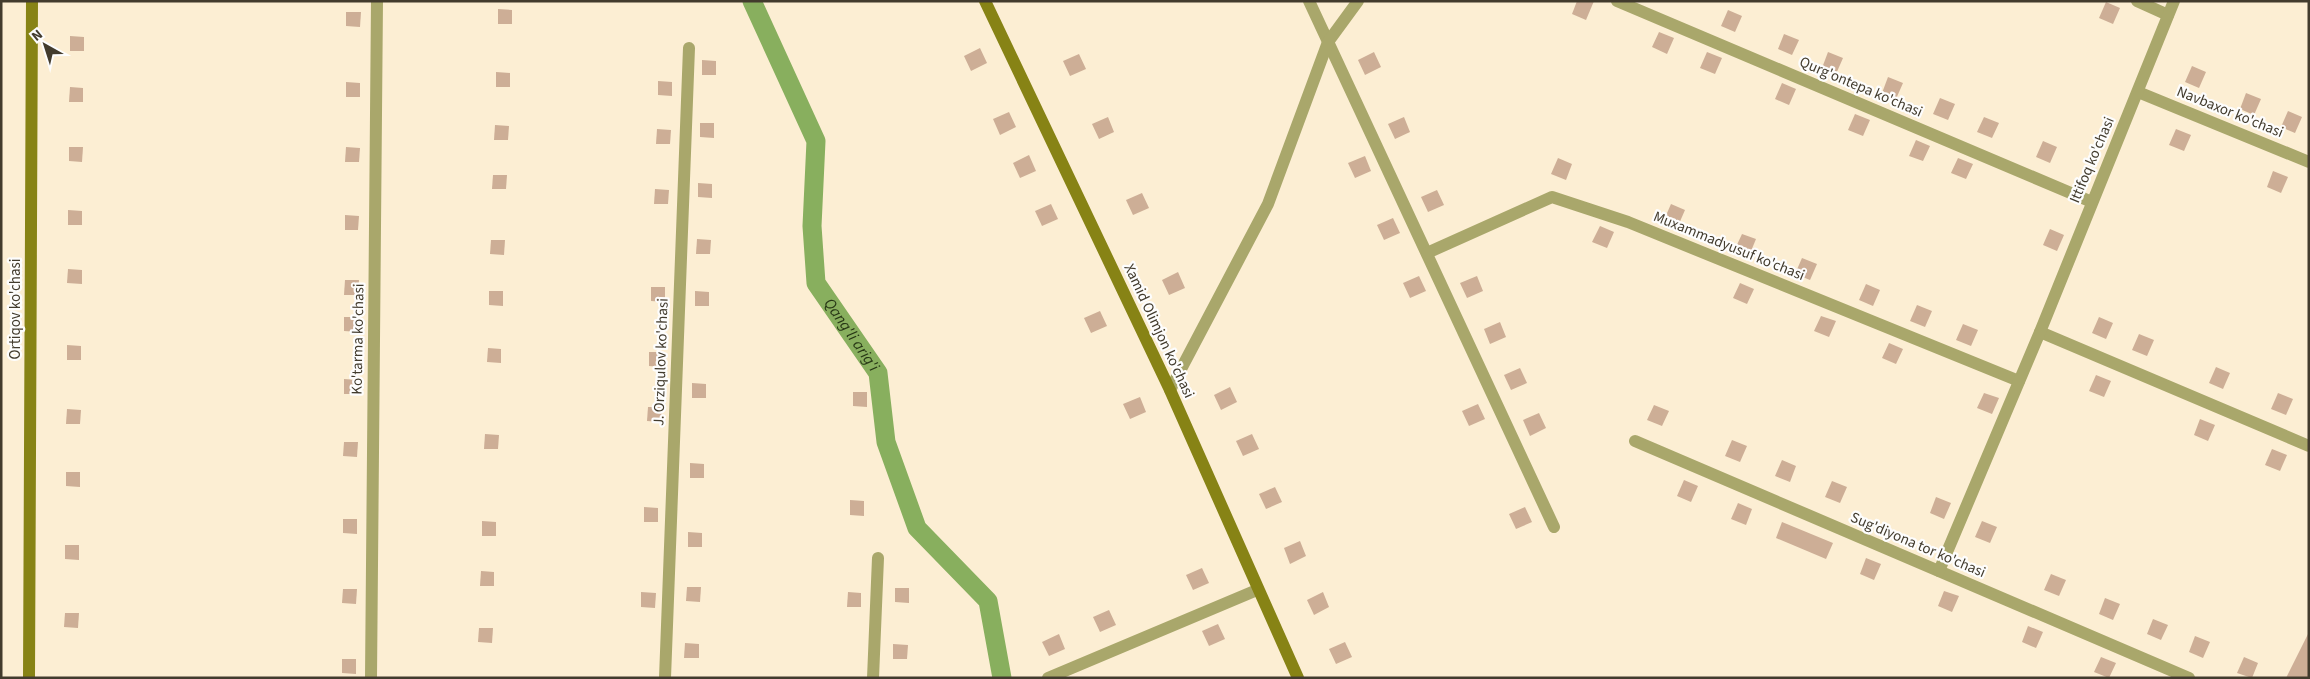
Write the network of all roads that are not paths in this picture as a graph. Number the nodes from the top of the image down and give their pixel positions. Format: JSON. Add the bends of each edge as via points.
{"nodes":[{"id":1,"x":32,"y":1,"type":"edge"},
{"id":2,"x":377,"y":1,"type":"edge"},
{"id":3,"x":985,"y":1,"type":"edge"},
{"id":4,"x":1309,"y":1,"type":"edge"},
{"id":5,"x":1358,"y":1,"type":"edge"},
{"id":6,"x":1617,"y":1,"type":"edge"},
{"id":7,"x":2137,"y":1,"type":"edge"},
{"id":8,"x":2174,"y":1,"type":"edge"},
{"id":9,"x":2168,"y":15,"type":"junction"},
{"id":10,"x":1328,"y":42,"type":"junction"},
{"id":11,"x":689,"y":48,"type":"dead end"},
{"id":12,"x":2138,"y":92,"type":"junction"},
{"id":13,"x":2309,"y":162,"type":"edge"},
{"id":14,"x":2092,"y":202,"type":"junction"},
{"id":15,"x":1426,"y":253,"type":"junction"},
{"id":16,"x":2040,"y":332,"type":"junction"},
{"id":17,"x":2019,"y":381,"type":"junction"},
{"id":18,"x":1170,"y":390,"type":"junction"},
{"id":19,"x":1635,"y":441,"type":"dead end"},
{"id":20,"x":2309,"y":446,"type":"edge"},
{"id":21,"x":1554,"y":527,"type":"dead end"},
{"id":22,"x":878,"y":558,"type":"dead end"},
{"id":23,"x":1939,"y":571,"type":"junction"},
{"id":24,"x":1257,"y":590,"type":"junction"},
{"id":25,"x":29,"y":678,"type":"edge"},
{"id":26,"x":371,"y":678,"type":"edge"},
{"id":27,"x":665,"y":678,"type":"edge"},
{"id":28,"x":874,"y":678,"type":"edge"},
{"id":29,"x":1048,"y":678,"type":"edge"},
{"id":30,"x":1298,"y":678,"type":"edge"},
{"id":31,"x":2189,"y":678,"type":"edge"}],
"edges":[{"from":1,"to":25,"type":"main road","name":"Ortiqov ko'chasi"},
{"from":2,"to":26,"type":"street","name":"Ko'tarma ko'chasi"},
{"from":3,"to":18,"type":"main road","name":"Xamid Olimjon ko'chasi"},
{"from":4,"to":10,"type":"street"},
{"from":5,"to":10,"type":"street"},
{"from":6,"to":14,"type":"street","name":"Qurg'ontepa ko'chasi"},
{"from":7,"to":9,"type":"street"},
{"from":8,"to":9,"type":"street","name":"Ittifoq ko'chasi"},
{"from":9,"to":12,"type":"street","name":"Ittifoq ko'chasi"},
{"from":10,"to":15,"type":"street"},
{"from":10,"to":18,"type":"street","via":[[1268,204]]},
{"from":11,"to":27,"type":"street","name":"J. Orziqulov ko'chasi"},
{"from":12,"to":13,"type":"street","name":"Navbaxor ko'chasi"},
{"from":12,"to":14,"type":"street","name":"Ittifoq ko'chasi"},
{"from":14,"to":16,"type":"street","name":"Ittifoq ko'chasi"},
{"from":15,"to":17,"type":"street","name":"Muxammadyusuf ko'chasi","via":[[1552,197],[1628,222]]},
{"from":15,"to":21,"type":"street"},
{"from":16,"to":17,"type":"street","name":"Ittifoq ko'chasi"},
{"from":16,"to":20,"type":"street"},
{"from":17,"to":23,"type":"street","name":"Ittifoq ko'chasi"},
{"from":18,"to":24,"type":"main road","name":"Xamid Olimjon ko'chasi"},
{"from":19,"to":23,"type":"street","name":"Sug'diyona tor ko'chasi"},
{"from":22,"to":28,"type":"street"},
{"from":23,"to":31,"type":"street","name":"Sug'diyona tor ko'chasi"},
{"from":24,"to":29,"type":"street"},
{"from":24,"to":30,"type":"main road","name":"Xamid Olimjon ko'chasi"}]}
